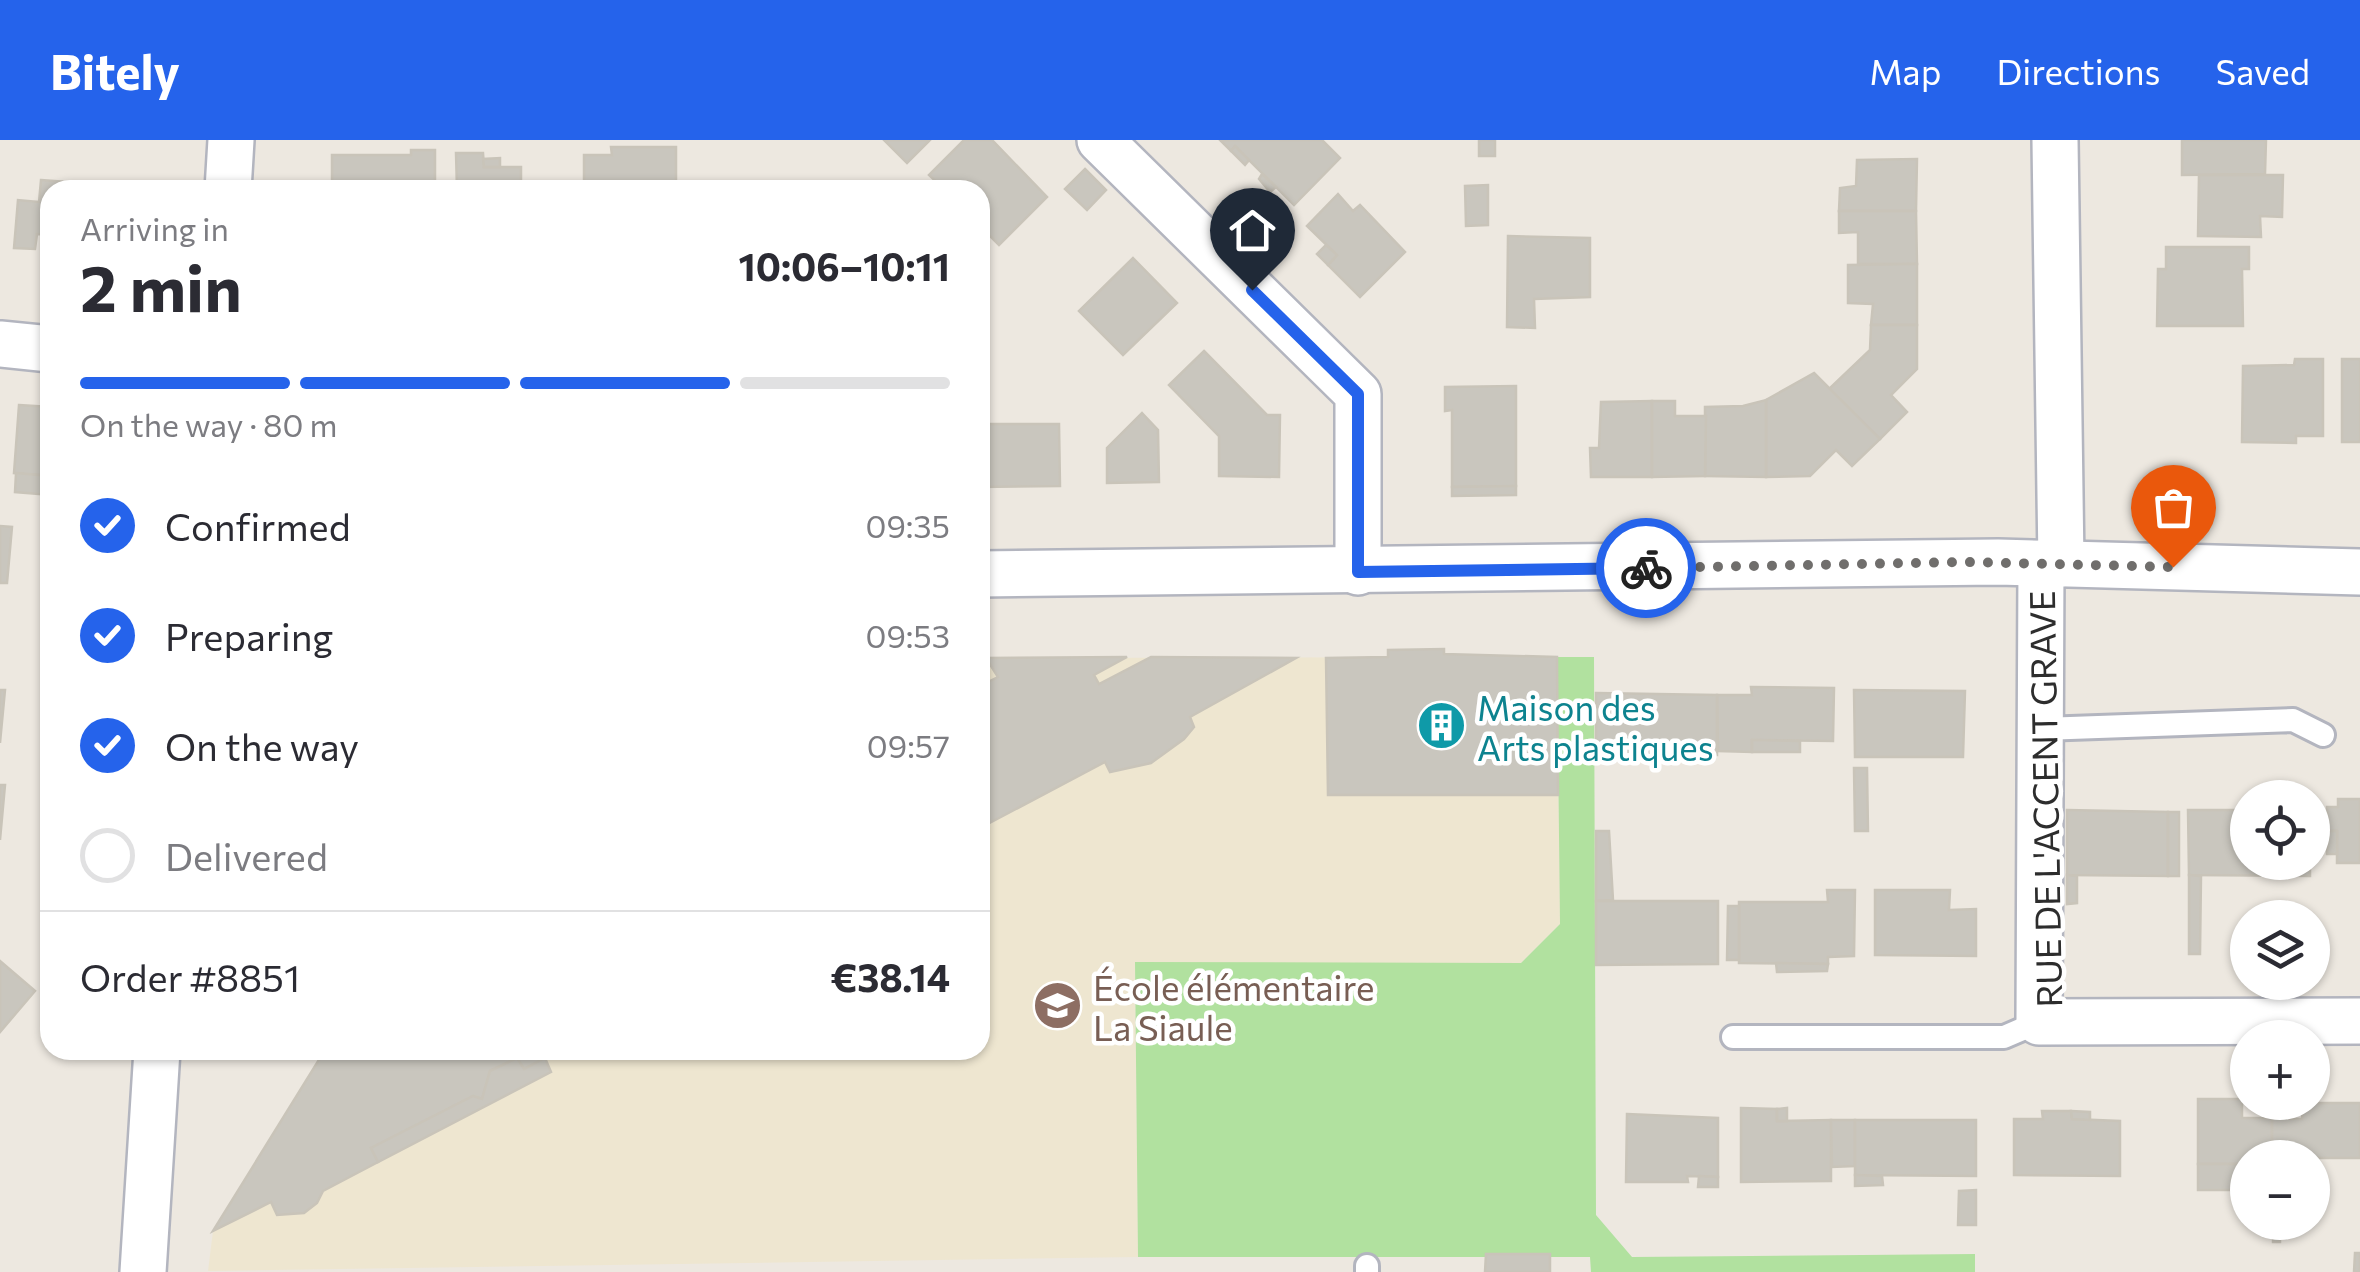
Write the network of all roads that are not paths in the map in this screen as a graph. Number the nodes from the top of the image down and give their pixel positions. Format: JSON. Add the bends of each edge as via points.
{"nodes":[{"id":1,"x":231,"y":140,"type":"edge"},
{"id":2,"x":2055,"y":140,"type":"edge"},
{"id":3,"x":1126,"y":149,"type":"edge"},
{"id":4,"x":229,"y":180,"type":"edge"},
{"id":5,"x":0,"y":344,"type":"edge"},
{"id":6,"x":40,"y":347,"type":"edge"},
{"id":7,"x":2051,"y":564,"type":"junction"},
{"id":8,"x":1358,"y":572,"type":"junction"},
{"id":9,"x":2360,"y":572,"type":"edge"},
{"id":10,"x":990,"y":574,"type":"edge"},
{"id":11,"x":2042,"y":729,"type":"junction"},
{"id":12,"x":2322,"y":736,"type":"dead end"},
{"id":13,"x":2360,"y":1021,"type":"edge"},
{"id":14,"x":2039,"y":1022,"type":"junction"},
{"id":15,"x":1734,"y":1037,"type":"dead end"},
{"id":16,"x":156,"y":1060,"type":"edge"},
{"id":17,"x":143,"y":1272,"type":"edge"}],
"edges":[{"from":1,"to":4,"type":"street"},
{"from":2,"to":7,"type":"street","name":"RUE DE L'ACCENT GRAVE"},
{"from":3,"to":8,"type":"street","via":[[1358,394]]},
{"from":5,"to":6,"type":"street"},
{"from":7,"to":8,"type":"street"},
{"from":7,"to":9,"type":"street"},
{"from":7,"to":11,"type":"street","name":"RUE DE L'ACCENT GRAVE"},
{"from":8,"to":10,"type":"street"},
{"from":11,"to":12,"type":"lane","via":[[2293,720]]},
{"from":11,"to":14,"type":"street","name":"RUE DE L'ACCENT GRAVE"},
{"from":13,"to":14,"type":"street","name":"RUE DE L'ACCENT GRAVE"},
{"from":14,"to":15,"type":"lane","via":[[2004,1037]]},
{"from":16,"to":17,"type":"street"}]}
